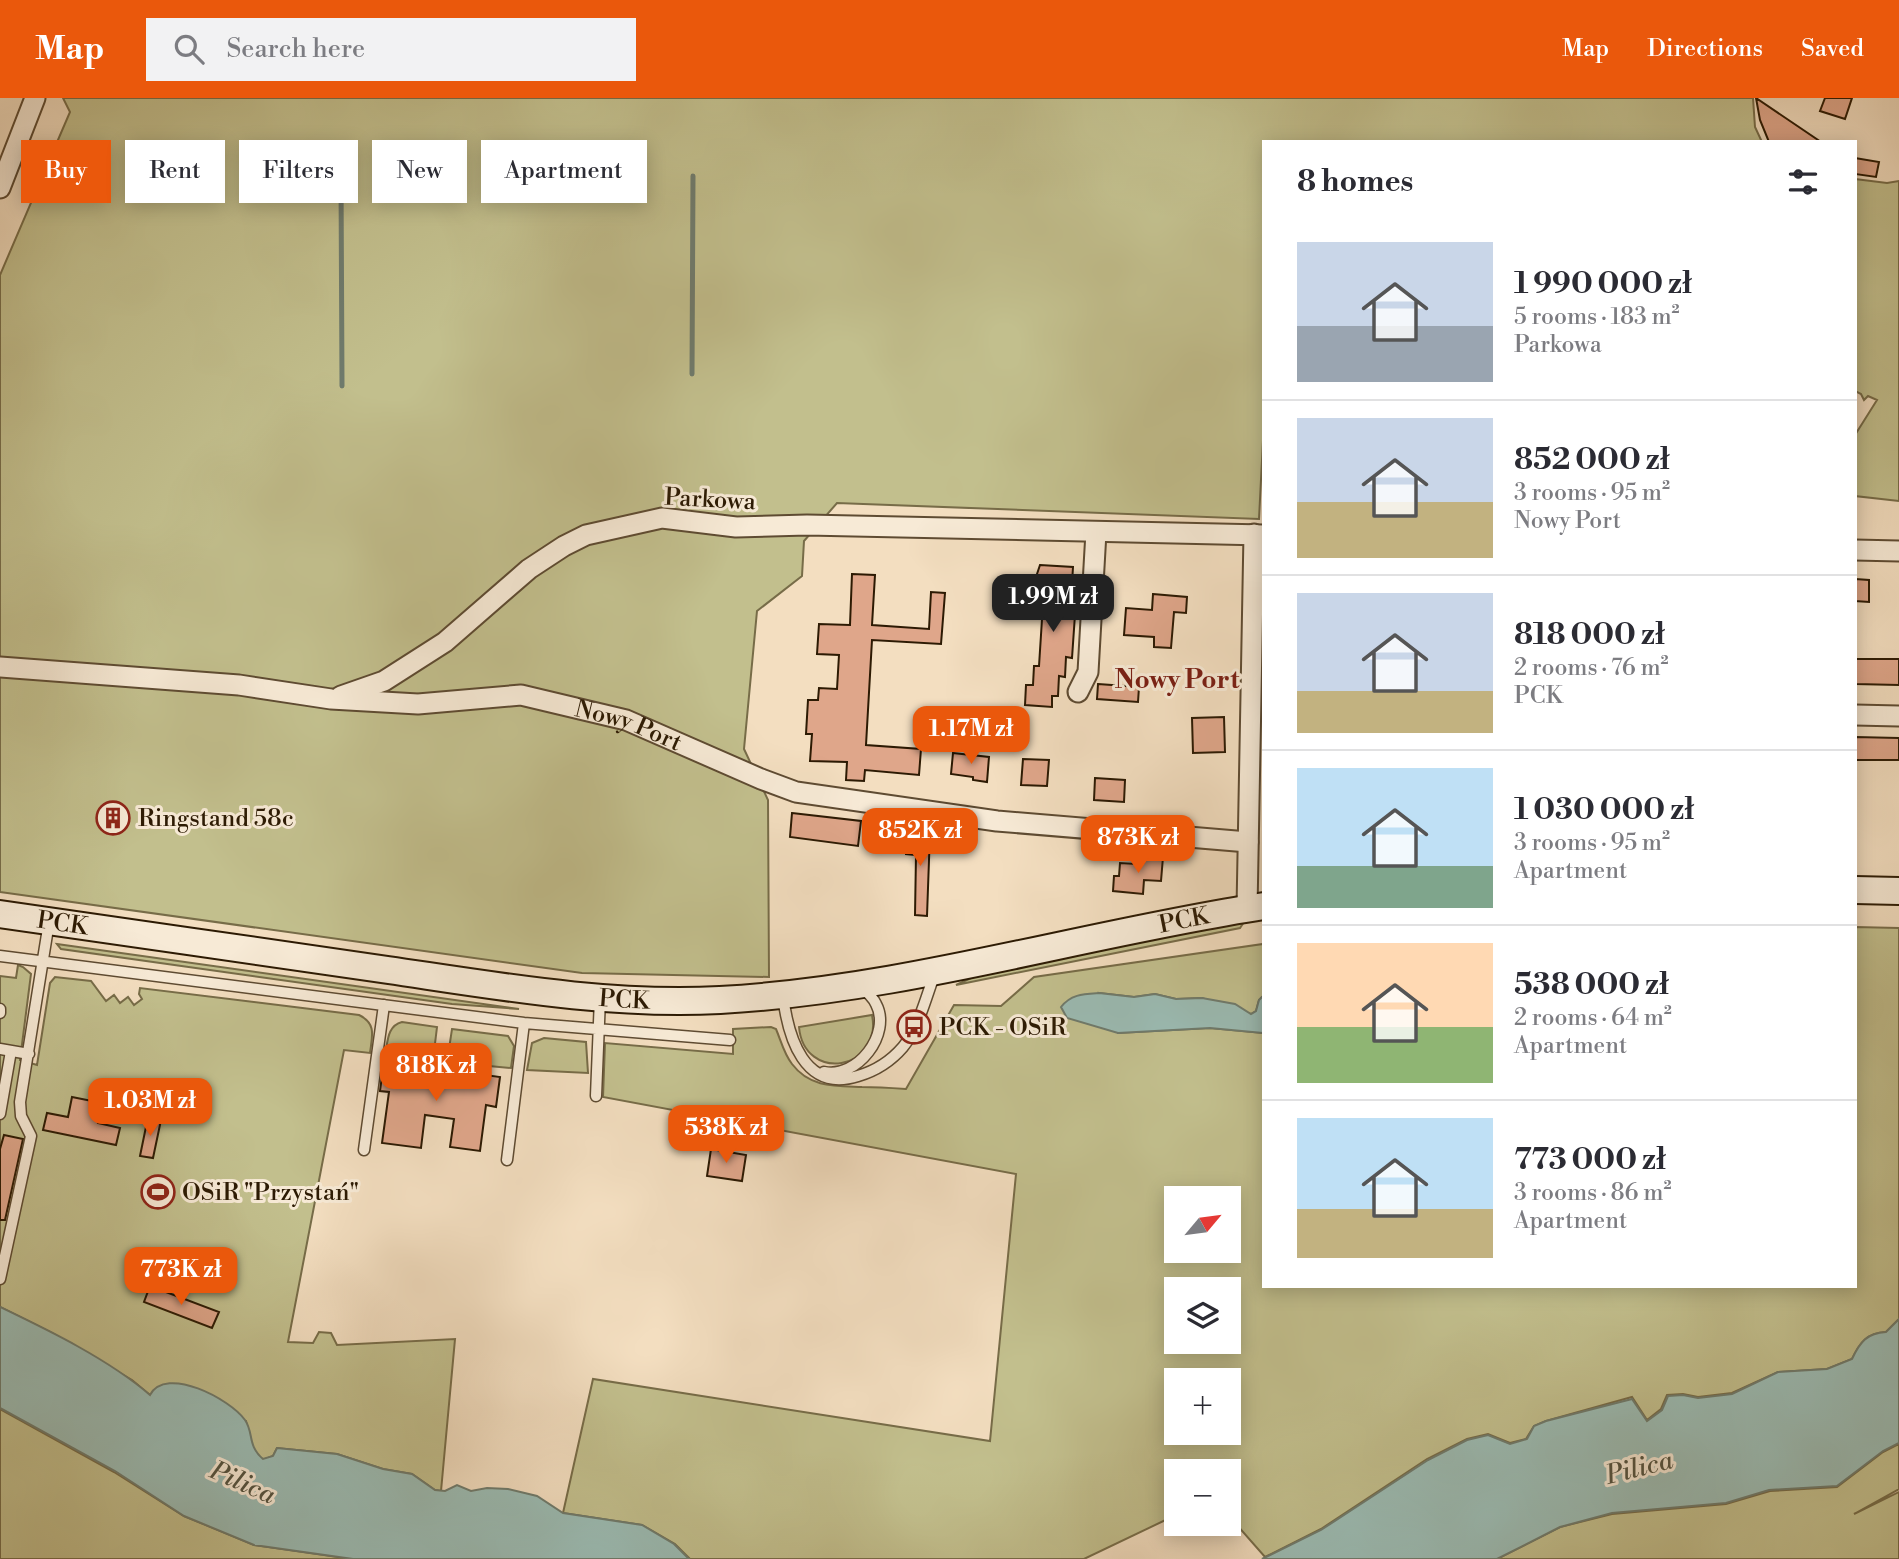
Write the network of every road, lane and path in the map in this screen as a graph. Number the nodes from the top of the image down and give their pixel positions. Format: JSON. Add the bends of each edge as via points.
{"nodes":[{"id":1,"x":35,"y":98,"type":"edge"},
{"id":2,"x":0,"y":188,"type":"edge"},
{"id":3,"x":1096,"y":532,"type":"junction"},
{"id":4,"x":1259,"y":534,"type":"edge"},
{"id":5,"x":1857,"y":550,"type":"edge"},
{"id":6,"x":1899,"y":551,"type":"edge"},
{"id":7,"x":0,"y":667,"type":"edge"},
{"id":8,"x":1077,"y":692,"type":"dead end"},
{"id":9,"x":331,"y":699,"type":"junction"},
{"id":10,"x":1257,"y":704,"type":"edge"},
{"id":11,"x":1857,"y":715,"type":"edge"},
{"id":12,"x":1899,"y":716,"type":"edge"},
{"id":13,"x":1248,"y":842,"type":"junction"},
{"id":14,"x":1857,"y":890,"type":"edge"},
{"id":15,"x":1899,"y":891,"type":"edge"},
{"id":16,"x":1255,"y":907,"type":"edge"},
{"id":17,"x":0,"y":914,"type":"edge"},
{"id":18,"x":49,"y":921,"type":"junction"},
{"id":19,"x":0,"y":956,"type":"edge"},
{"id":20,"x":43,"y":962,"type":"junction"},
{"id":21,"x":937,"y":969,"type":"junction"},
{"id":22,"x":859,"y":985,"type":"junction"},
{"id":23,"x":783,"y":995,"type":"junction"},
{"id":24,"x":600,"y":997,"type":"junction"},
{"id":25,"x":384,"y":1005,"type":"junction"},
{"id":26,"x":524,"y":1023,"type":"junction"},
{"id":27,"x":598,"y":1031,"type":"junction"},
{"id":28,"x":730,"y":1040,"type":"dead end"},
{"id":29,"x":0,"y":1049,"type":"edge"},
{"id":30,"x":11,"y":1051,"type":"junction"},
{"id":31,"x":29,"y":1054,"type":"junction"},
{"id":32,"x":810,"y":1068,"type":"junction"},
{"id":33,"x":596,"y":1096,"type":"dead end"},
{"id":34,"x":0,"y":1114,"type":"edge"},
{"id":35,"x":364,"y":1150,"type":"dead end"},
{"id":36,"x":507,"y":1160,"type":"dead end"},
{"id":37,"x":0,"y":1279,"type":"edge"}],
"edges":[{"from":1,"to":2,"type":"street"},
{"from":3,"to":4,"type":"street","name":"Parkowa"},
{"from":3,"to":8,"type":"street","via":[[1088,672]]},
{"from":3,"to":9,"type":"street","name":"Parkowa","via":[[736,527],[662,518],[586,536],[564,546],[529,569],[444,642],[384,681]]},
{"from":4,"to":10,"type":"street"},
{"from":5,"to":6,"type":"street"},
{"from":7,"to":9,"type":"street","name":"Nowy Port","via":[[239,685]]},
{"from":9,"to":13,"type":"street","name":"Nowy Port","via":[[418,704],[521,695],[626,720],[796,792],[997,821]]},
{"from":10,"to":13,"type":"street"},
{"from":11,"to":12,"type":"street"},
{"from":13,"to":16,"type":"street"},
{"from":14,"to":15,"type":"street"},
{"from":16,"to":21,"type":"street","name":"PCK"},
{"from":17,"to":18,"type":"street","name":"PCK"},
{"from":18,"to":20,"type":"lane"},
{"from":18,"to":24,"type":"street","name":"PCK"},
{"from":19,"to":20,"type":"lane"},
{"from":20,"to":25,"type":"lane"},
{"from":20,"to":31,"type":"lane"},
{"from":21,"to":22,"type":"street","name":"PCK"},
{"from":21,"to":32,"type":"lane","via":[[914,1027],[903,1047],[887,1062],[850,1079],[828,1078]]},
{"from":22,"to":23,"type":"street","name":"PCK"},
{"from":22,"to":32,"type":"lane","via":[[879,1011],[873,1046],[850,1068],[831,1073]]},
{"from":23,"to":24,"type":"street","name":"PCK","via":[[705,1000]]},
{"from":23,"to":32,"type":"lane","via":[[796,1051]]},
{"from":24,"to":27,"type":"lane"},
{"from":25,"to":26,"type":"lane"},
{"from":25,"to":35,"type":"lane"},
{"from":26,"to":27,"type":"lane"},
{"from":26,"to":36,"type":"lane"},
{"from":27,"to":28,"type":"lane"},
{"from":27,"to":33,"type":"lane"},
{"from":29,"to":30,"type":"lane"},
{"from":30,"to":31,"type":"lane"},
{"from":30,"to":34,"type":"lane"},
{"from":31,"to":37,"type":"lane","via":[[20,1102],[31,1136]]}]}
